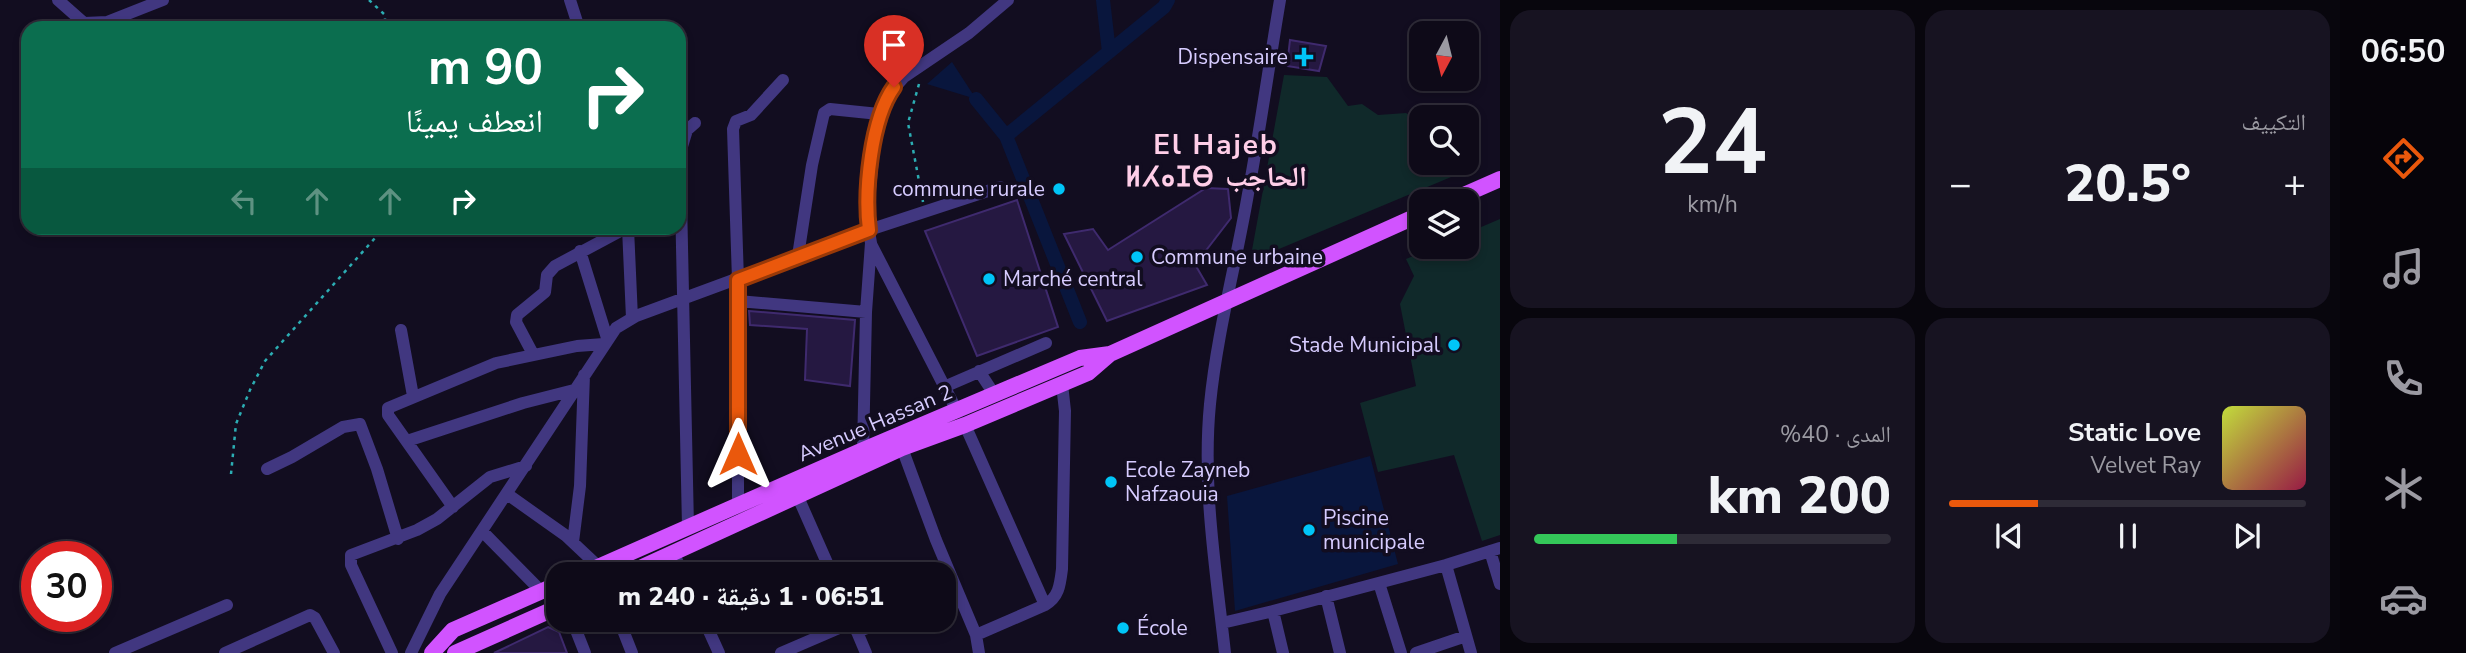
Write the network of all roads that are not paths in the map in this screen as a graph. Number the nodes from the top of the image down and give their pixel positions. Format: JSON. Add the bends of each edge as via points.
{"nodes":[{"id":1,"x":58,"y":0,"type":"edge"},
{"id":2,"x":163,"y":0,"type":"edge"},
{"id":3,"x":570,"y":0,"type":"edge"},
{"id":4,"x":1008,"y":0,"type":"edge"},
{"id":5,"x":1280,"y":0,"type":"edge"},
{"id":6,"x":82,"y":21,"type":"edge"},
{"id":7,"x":110,"y":21,"type":"edge"},
{"id":8,"x":577,"y":21,"type":"edge"},
{"id":9,"x":783,"y":80,"type":"dead end"},
{"id":10,"x":880,"y":114,"type":"junction"},
{"id":11,"x":695,"y":123,"type":"dead end"},
{"id":12,"x":686,"y":132,"type":"edge"},
{"id":13,"x":1500,"y":179,"type":"edge"},
{"id":14,"x":1000,"y":187,"type":"dead end"},
{"id":15,"x":1477,"y":189,"type":"edge"},
{"id":16,"x":1409,"y":219,"type":"edge"},
{"id":17,"x":613,"y":235,"type":"edge"},
{"id":18,"x":627,"y":235,"type":"edge"},
{"id":19,"x":681,"y":235,"type":"edge"},
{"id":20,"x":870,"y":237,"type":"junction"},
{"id":21,"x":580,"y":251,"type":"junction"},
{"id":22,"x":798,"y":256,"type":"junction"},
{"id":23,"x":738,"y":280,"type":"junction"},
{"id":24,"x":681,"y":300,"type":"junction"},
{"id":25,"x":738,"y":301,"type":"junction"},
{"id":26,"x":1226,"y":303,"type":"junction"},
{"id":27,"x":866,"y":312,"type":"junction"},
{"id":28,"x":632,"y":318,"type":"junction"},
{"id":29,"x":401,"y":330,"type":"dead end"},
{"id":30,"x":606,"y":341,"type":"junction"},
{"id":31,"x":1046,"y":343,"type":"dead end"},
{"id":32,"x":533,"y":354,"type":"junction"},
{"id":33,"x":1110,"y":354,"type":"junction"},
{"id":34,"x":979,"y":371,"type":"junction"},
{"id":35,"x":584,"y":374,"type":"junction"},
{"id":36,"x":1062,"y":384,"type":"junction"},
{"id":37,"x":944,"y":387,"type":"junction"},
{"id":38,"x":574,"y":390,"type":"junction"},
{"id":39,"x":995,"y":394,"type":"junction"},
{"id":40,"x":413,"y":396,"type":"junction"},
{"id":41,"x":961,"y":418,"type":"junction"},
{"id":42,"x":407,"y":442,"type":"junction"},
{"id":43,"x":902,"y":448,"type":"junction"},
{"id":44,"x":863,"y":450,"type":"junction"},
{"id":45,"x":526,"y":466,"type":"junction"},
{"id":46,"x":267,"y":469,"type":"dead end"},
{"id":47,"x":507,"y":494,"type":"junction"},
{"id":48,"x":799,"y":497,"type":"junction"},
{"id":49,"x":453,"y":506,"type":"junction"},
{"id":50,"x":738,"y":506,"type":"junction"},
{"id":51,"x":688,"y":527,"type":"junction"},
{"id":52,"x":482,"y":531,"type":"junction"},
{"id":53,"x":398,"y":539,"type":"junction"},
{"id":54,"x":573,"y":542,"type":"junction"},
{"id":55,"x":1495,"y":550,"type":"edge"},
{"id":56,"x":673,"y":552,"type":"junction"},
{"id":57,"x":594,"y":562,"type":"edge"},
{"id":58,"x":610,"y":562,"type":"edge"},
{"id":59,"x":652,"y":562,"type":"edge"},
{"id":60,"x":678,"y":562,"type":"edge"},
{"id":61,"x":827,"y":562,"type":"edge"},
{"id":62,"x":1446,"y":565,"type":"junction"},
{"id":63,"x":1379,"y":583,"type":"junction"},
{"id":64,"x":1500,"y":584,"type":"edge"},
{"id":65,"x":546,"y":590,"type":"edge"},
{"id":66,"x":957,"y":590,"type":"joint"},
{"id":67,"x":541,"y":592,"type":"junction"},
{"id":68,"x":1326,"y":596,"type":"junction"},
{"id":69,"x":227,"y":605,"type":"dead end"},
{"id":70,"x":1045,"y":606,"type":"junction"},
{"id":71,"x":1273,"y":611,"type":"junction"},
{"id":72,"x":546,"y":612,"type":"edge"},
{"id":73,"x":469,"y":623,"type":"junction"},
{"id":74,"x":1222,"y":623,"type":"junction"},
{"id":75,"x":577,"y":632,"type":"edge"},
{"id":76,"x":624,"y":632,"type":"edge"},
{"id":77,"x":709,"y":632,"type":"edge"},
{"id":78,"x":834,"y":632,"type":"edge"},
{"id":79,"x":857,"y":632,"type":"edge"},
{"id":80,"x":448,"y":634,"type":"junction"},
{"id":81,"x":976,"y":635,"type":"junction"},
{"id":82,"x":1466,"y":636,"type":"junction"},
{"id":83,"x":479,"y":642,"type":"junction"},
{"id":84,"x":115,"y":653,"type":"edge"},
{"id":85,"x":225,"y":653,"type":"edge"},
{"id":86,"x":334,"y":653,"type":"edge"},
{"id":87,"x":392,"y":653,"type":"edge"},
{"id":88,"x":411,"y":653,"type":"edge"},
{"id":89,"x":432,"y":653,"type":"edge"},
{"id":90,"x":456,"y":653,"type":"edge"},
{"id":91,"x":585,"y":653,"type":"edge"},
{"id":92,"x":632,"y":653,"type":"edge"},
{"id":93,"x":719,"y":653,"type":"edge"},
{"id":94,"x":781,"y":653,"type":"edge"},
{"id":95,"x":866,"y":653,"type":"edge"},
{"id":96,"x":979,"y":653,"type":"edge"},
{"id":97,"x":1225,"y":653,"type":"edge"},
{"id":98,"x":1283,"y":653,"type":"edge"},
{"id":99,"x":1340,"y":653,"type":"edge"},
{"id":100,"x":1401,"y":653,"type":"edge"},
{"id":101,"x":1416,"y":653,"type":"edge"},
{"id":102,"x":1471,"y":653,"type":"edge"}],
"edges":[{"from":1,"to":6,"type":"street"},
{"from":2,"to":7,"type":"street"},
{"from":3,"to":8,"type":"street"},
{"from":4,"to":10,"type":"street","via":[[904,77],[888,95]]},
{"from":5,"to":26,"type":"street"},
{"from":9,"to":23,"type":"street","via":[[751,115],[733,125]]},
{"from":10,"to":20,"type":"street","via":[[871,163]]},
{"from":10,"to":22,"type":"street","via":[[834,108],[824,113]]},
{"from":11,"to":12,"type":"street"},
{"from":13,"to":15,"type":"main road"},
{"from":14,"to":20,"type":"street","via":[[925,212]]},
{"from":16,"to":26,"type":"main road","name":"Avenue Hassan 2"},
{"from":17,"to":21,"type":"street"},
{"from":18,"to":28,"type":"street"},
{"from":19,"to":24,"type":"street"},
{"from":20,"to":22,"type":"street"},
{"from":20,"to":27,"type":"street"},
{"from":20,"to":37,"type":"street"},
{"from":21,"to":30,"type":"street"},
{"from":21,"to":32,"type":"street","via":[[550,271],[545,292],[515,317]]},
{"from":22,"to":23,"type":"street"},
{"from":23,"to":24,"type":"street"},
{"from":23,"to":25,"type":"street"},
{"from":24,"to":28,"type":"street"},
{"from":24,"to":51,"type":"street"},
{"from":25,"to":27,"type":"street"},
{"from":25,"to":50,"type":"street"},
{"from":26,"to":33,"type":"main road","name":"Avenue Hassan 2"},
{"from":26,"to":74,"type":"street","via":[[1210,403],[1208,469]]},
{"from":27,"to":44,"type":"street"},
{"from":28,"to":30,"type":"street","via":[[616,327]]},
{"from":29,"to":40,"type":"street"},
{"from":30,"to":32,"type":"street"},
{"from":30,"to":35,"type":"street"},
{"from":31,"to":34,"type":"street"},
{"from":32,"to":40,"type":"street","via":[[496,363]]},
{"from":33,"to":36,"type":"main road","name":"Avenue Hassan 2","via":[[1088,373]]},
{"from":33,"to":39,"type":"main road","name":"Avenue Hassan 2","via":[[1080,358]]},
{"from":34,"to":37,"type":"street"},
{"from":34,"to":39,"type":"street"},
{"from":35,"to":38,"type":"street"},
{"from":35,"to":54,"type":"street"},
{"from":36,"to":41,"type":"main road","name":"Avenue Hassan 2"},
{"from":36,"to":70,"type":"street","via":[[1062,569],[1056,595]]},
{"from":37,"to":41,"type":"street"},
{"from":38,"to":42,"type":"street"},
{"from":38,"to":45,"type":"street"},
{"from":39,"to":41,"type":"main road","name":"Avenue Hassan 2"},
{"from":40,"to":42,"type":"street","via":[[387,411]]},
{"from":41,"to":43,"type":"main road","name":"Avenue Hassan 2"},
{"from":41,"to":44,"type":"main road","name":"Avenue Hassan 2"},
{"from":41,"to":70,"type":"street"},
{"from":42,"to":49,"type":"street"},
{"from":43,"to":48,"type":"main road","name":"Avenue Hassan 2"},
{"from":43,"to":66,"type":"street"},
{"from":44,"to":50,"type":"main road","name":"Avenue Hassan 2"},
{"from":45,"to":47,"type":"street"},
{"from":45,"to":49,"type":"street","via":[[490,477]]},
{"from":46,"to":53,"type":"street","via":[[347,425],[360,424]]},
{"from":47,"to":52,"type":"street"},
{"from":47,"to":54,"type":"street"},
{"from":48,"to":56,"type":"main road","name":"Avenue Hassan 2"},
{"from":48,"to":61,"type":"street"},
{"from":49,"to":53,"type":"street"},
{"from":50,"to":51,"type":"main road","name":"Avenue Hassan 2"},
{"from":51,"to":58,"type":"main road","name":"Avenue Hassan 2"},
{"from":52,"to":67,"type":"street"},
{"from":52,"to":88,"type":"street","via":[[440,594]]},
{"from":53,"to":87,"type":"street","via":[[353,553],[349,559]]},
{"from":54,"to":57,"type":"street"},
{"from":55,"to":62,"type":"street"},
{"from":55,"to":64,"type":"street"},
{"from":56,"to":59,"type":"main road","name":"Avenue Hassan 2"},
{"from":56,"to":60,"type":"street"},
{"from":62,"to":63,"type":"street"},
{"from":62,"to":82,"type":"street"},
{"from":63,"to":68,"type":"street"},
{"from":63,"to":100,"type":"street"},
{"from":65,"to":67,"type":"main road"},
{"from":66,"to":81,"type":"street"},
{"from":67,"to":73,"type":"main road"},
{"from":68,"to":71,"type":"street"},
{"from":68,"to":99,"type":"street"},
{"from":69,"to":84,"type":"street"},
{"from":70,"to":81,"type":"street"},
{"from":71,"to":74,"type":"street"},
{"from":71,"to":98,"type":"street"},
{"from":72,"to":83,"type":"main road"},
{"from":73,"to":80,"type":"main road"},
{"from":73,"to":83,"type":"main road"},
{"from":74,"to":97,"type":"street"},
{"from":75,"to":91,"type":"street"},
{"from":76,"to":92,"type":"street"},
{"from":77,"to":93,"type":"street"},
{"from":78,"to":94,"type":"street"},
{"from":79,"to":95,"type":"street"},
{"from":80,"to":89,"type":"main road"},
{"from":80,"to":90,"type":"street"},
{"from":81,"to":96,"type":"street"},
{"from":82,"to":101,"type":"street"},
{"from":82,"to":102,"type":"street"},
{"from":83,"to":90,"type":"main road"},
{"from":85,"to":86,"type":"street","via":[[307,615],[315,618]]}]}
